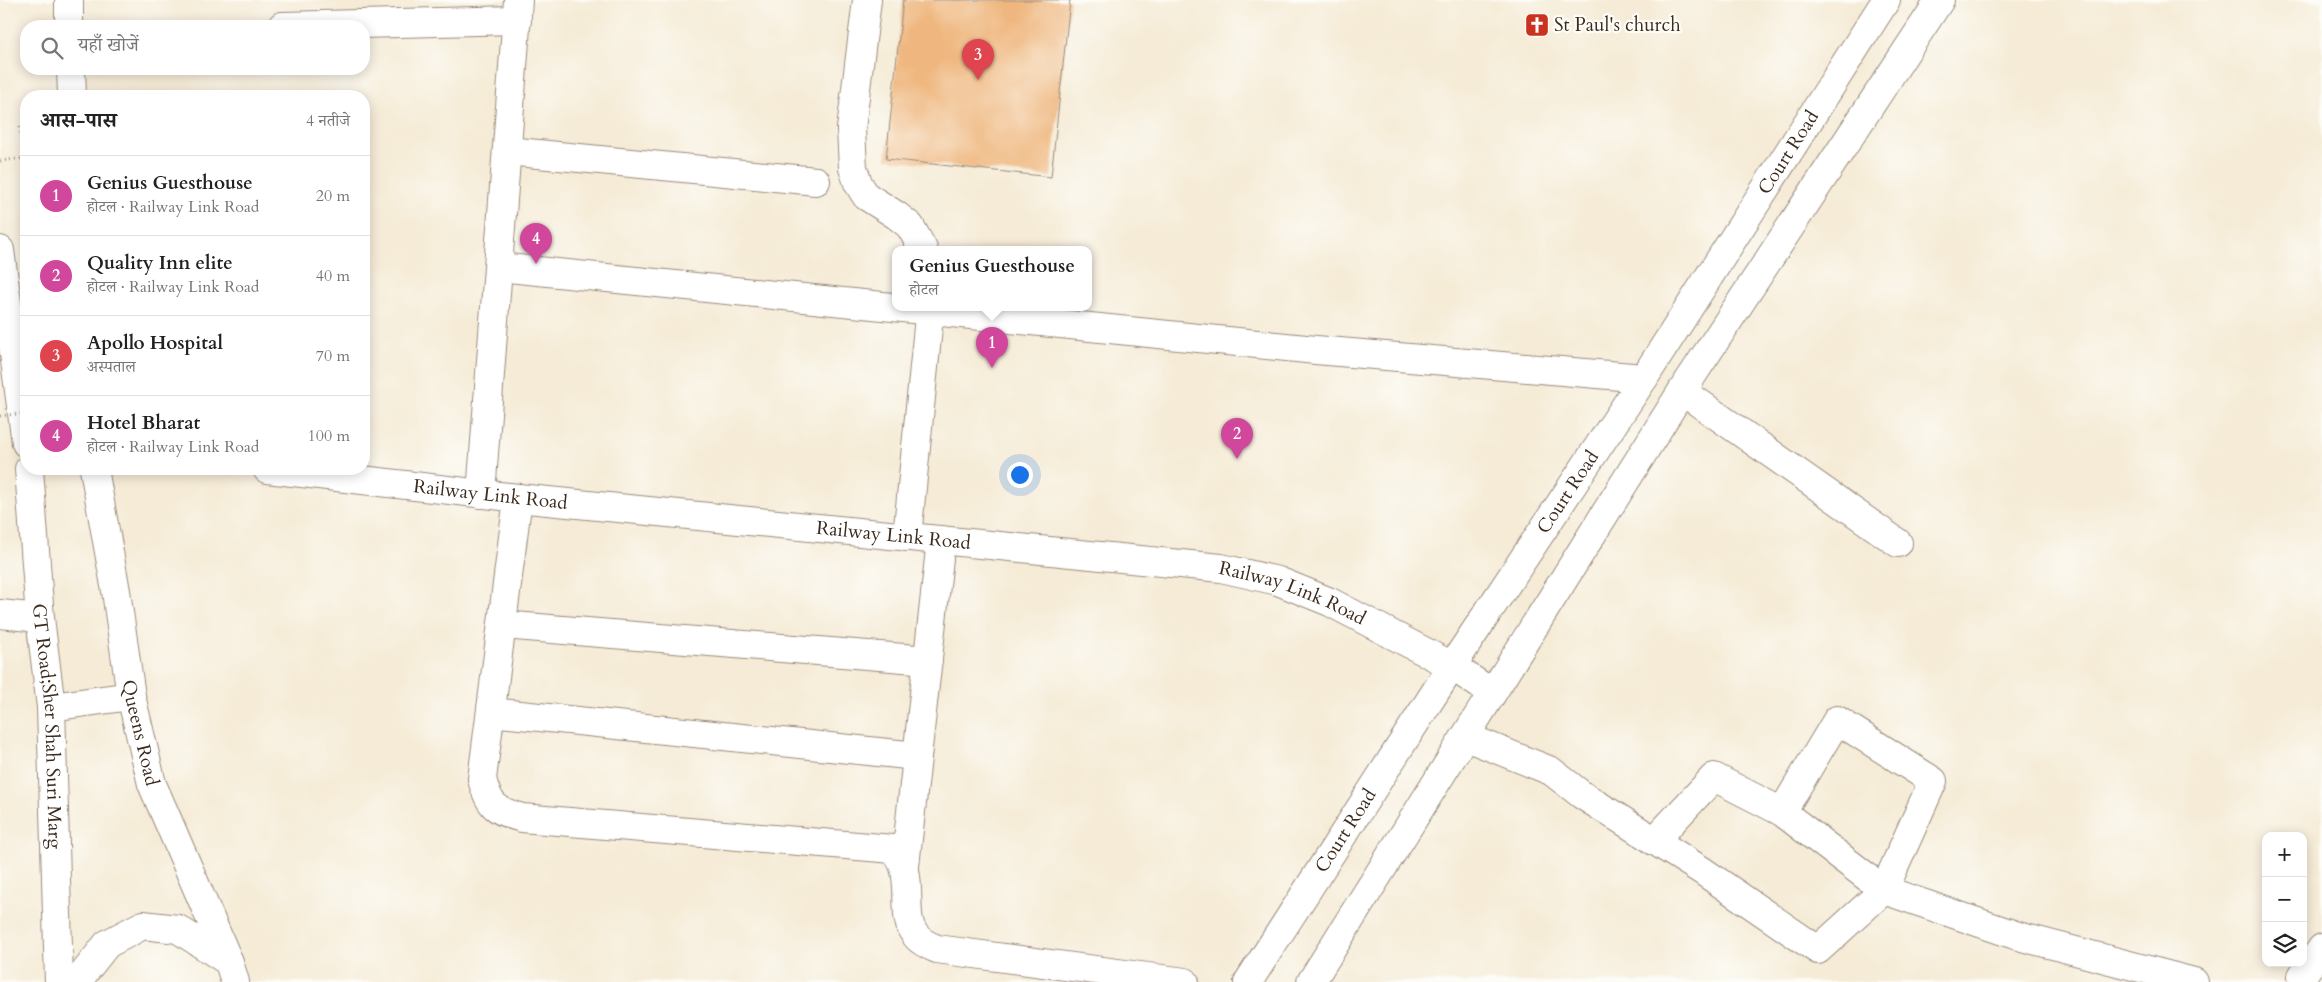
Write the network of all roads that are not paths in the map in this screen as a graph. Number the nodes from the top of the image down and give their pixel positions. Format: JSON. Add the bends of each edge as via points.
{"nodes":[{"id":1,"x":68,"y":0,"type":"edge"},
{"id":2,"x":867,"y":0,"type":"edge"},
{"id":3,"x":1886,"y":0,"type":"edge"},
{"id":4,"x":1940,"y":0,"type":"edge"},
{"id":5,"x":518,"y":10,"type":"edge"},
{"id":6,"x":69,"y":20,"type":"edge"},
{"id":7,"x":370,"y":20,"type":"edge"},
{"id":8,"x":71,"y":75,"type":"edge"},
{"id":9,"x":72,"y":90,"type":"edge"},
{"id":10,"x":507,"y":151,"type":"junction"},
{"id":11,"x":816,"y":181,"type":"dead end"},
{"id":12,"x":921,"y":246,"type":"edge"},
{"id":13,"x":0,"y":250,"type":"edge"},
{"id":14,"x":499,"y":268,"type":"junction"},
{"id":15,"x":892,"y":305,"type":"edge"},
{"id":16,"x":929,"y":311,"type":"edge"},
{"id":17,"x":948,"y":311,"type":"edge"},
{"id":18,"x":1644,"y":378,"type":"junction"},
{"id":19,"x":1682,"y":391,"type":"junction"},
{"id":20,"x":20,"y":398,"type":"edge"},
{"id":21,"x":28,"y":475,"type":"edge"},
{"id":22,"x":95,"y":475,"type":"edge"},
{"id":23,"x":318,"y":475,"type":"edge"},
{"id":24,"x":481,"y":494,"type":"junction"},
{"id":25,"x":518,"y":498,"type":"junction"},
{"id":26,"x":907,"y":537,"type":"junction"},
{"id":27,"x":941,"y":540,"type":"junction"},
{"id":28,"x":1898,"y":543,"type":"dead end"},
{"id":29,"x":0,"y":614,"type":"edge"},
{"id":30,"x":40,"y":618,"type":"junction"},
{"id":31,"x":502,"y":624,"type":"junction"},
{"id":32,"x":928,"y":660,"type":"junction"},
{"id":33,"x":1452,"y":666,"type":"junction"},
{"id":34,"x":1492,"y":693,"type":"junction"},
{"id":35,"x":131,"y":696,"type":"junction"},
{"id":36,"x":50,"y":707,"type":"junction"},
{"id":37,"x":491,"y":712,"type":"junction"},
{"id":38,"x":1466,"y":737,"type":"junction"},
{"id":39,"x":918,"y":756,"type":"junction"},
{"id":40,"x":1782,"y":812,"type":"junction"},
{"id":41,"x":1654,"y":841,"type":"junction"},
{"id":42,"x":905,"y":866,"type":"junction"},
{"id":43,"x":1884,"y":890,"type":"junction"},
{"id":44,"x":2322,"y":948,"type":"edge"},
{"id":45,"x":232,"y":972,"type":"edge"},
{"id":46,"x":2305,"y":980,"type":"edge"},
{"id":47,"x":59,"y":982,"type":"edge"},
{"id":48,"x":77,"y":982,"type":"edge"},
{"id":49,"x":1185,"y":982,"type":"edge"},
{"id":50,"x":1248,"y":982,"type":"edge"},
{"id":51,"x":1311,"y":982,"type":"edge"},
{"id":52,"x":2194,"y":982,"type":"edge"}],
"edges":[{"from":1,"to":6,"type":"main road"},
{"from":2,"to":12,"type":"main road","via":[[851,129],[852,168],[866,196],[910,226]]},
{"from":3,"to":18,"type":"main road","name":"Court Road"},
{"from":4,"to":19,"type":"main road"},
{"from":5,"to":7,"type":"main road"},
{"from":5,"to":10,"type":"main road"},
{"from":8,"to":9,"type":"main road"},
{"from":10,"to":11,"type":"main road"},
{"from":10,"to":14,"type":"main road"},
{"from":13,"to":20,"type":"main road"},
{"from":14,"to":15,"type":"main road"},
{"from":14,"to":24,"type":"main road"},
{"from":16,"to":26,"type":"main road"},
{"from":17,"to":18,"type":"main road","via":[[1316,350]]},
{"from":18,"to":33,"type":"main road","name":"Court Road"},
{"from":19,"to":28,"type":"main road"},
{"from":19,"to":34,"type":"main road"},
{"from":21,"to":30,"type":"main road","name":"GT Road;Sher Shah Suri Marg"},
{"from":22,"to":35,"type":"main road","name":"Queens Road"},
{"from":23,"to":24,"type":"main road","name":"Railway Link Road"},
{"from":24,"to":25,"type":"main road","name":"Railway Link Road"},
{"from":25,"to":26,"type":"main road","name":"Railway Link Road"},
{"from":25,"to":31,"type":"main road"},
{"from":26,"to":27,"type":"main road","name":"Railway Link Road"},
{"from":27,"to":32,"type":"main road"},
{"from":27,"to":33,"type":"main road","name":"Railway Link Road","via":[[1221,568],[1278,581],[1330,602]]},
{"from":29,"to":30,"type":"main road"},
{"from":30,"to":36,"type":"main road","name":"GT Road;Sher Shah Suri Marg"},
{"from":31,"to":32,"type":"main road"},
{"from":31,"to":37,"type":"main road"},
{"from":32,"to":39,"type":"main road"},
{"from":33,"to":34,"type":"main road","name":"Railway Link Road"},
{"from":33,"to":50,"type":"main road","name":"Court Road"},
{"from":34,"to":38,"type":"main road"},
{"from":35,"to":36,"type":"main road"},
{"from":35,"to":45,"type":"main road","name":"Queens Road","via":[[152,784]]},
{"from":36,"to":47,"type":"main road","name":"GT Road;Sher Shah Suri Marg"},
{"from":37,"to":39,"type":"main road"},
{"from":37,"to":42,"type":"main road","via":[[482,779],[486,796],[503,813],[522,818],[882,846],[893,849]]},
{"from":38,"to":41,"type":"main road","via":[[1551,771]]},
{"from":38,"to":51,"type":"main road"},
{"from":39,"to":42,"type":"main road"},
{"from":40,"to":41,"type":"main road","via":[[1714,777]]},
{"from":40,"to":43,"type":"main road"},
{"from":40,"to":43,"type":"main road","via":[[1837,720],[1933,781]]},
{"from":41,"to":43,"type":"main road","via":[[1818,950]]},
{"from":42,"to":49,"type":"main road","via":[[909,920],[915,936],[937,949]]},
{"from":43,"to":52,"type":"main road","via":[[2018,936]]},
{"from":44,"to":46,"type":"main road"},
{"from":45,"to":48,"type":"main road","via":[[178,929],[144,925],[107,944]]}]}
